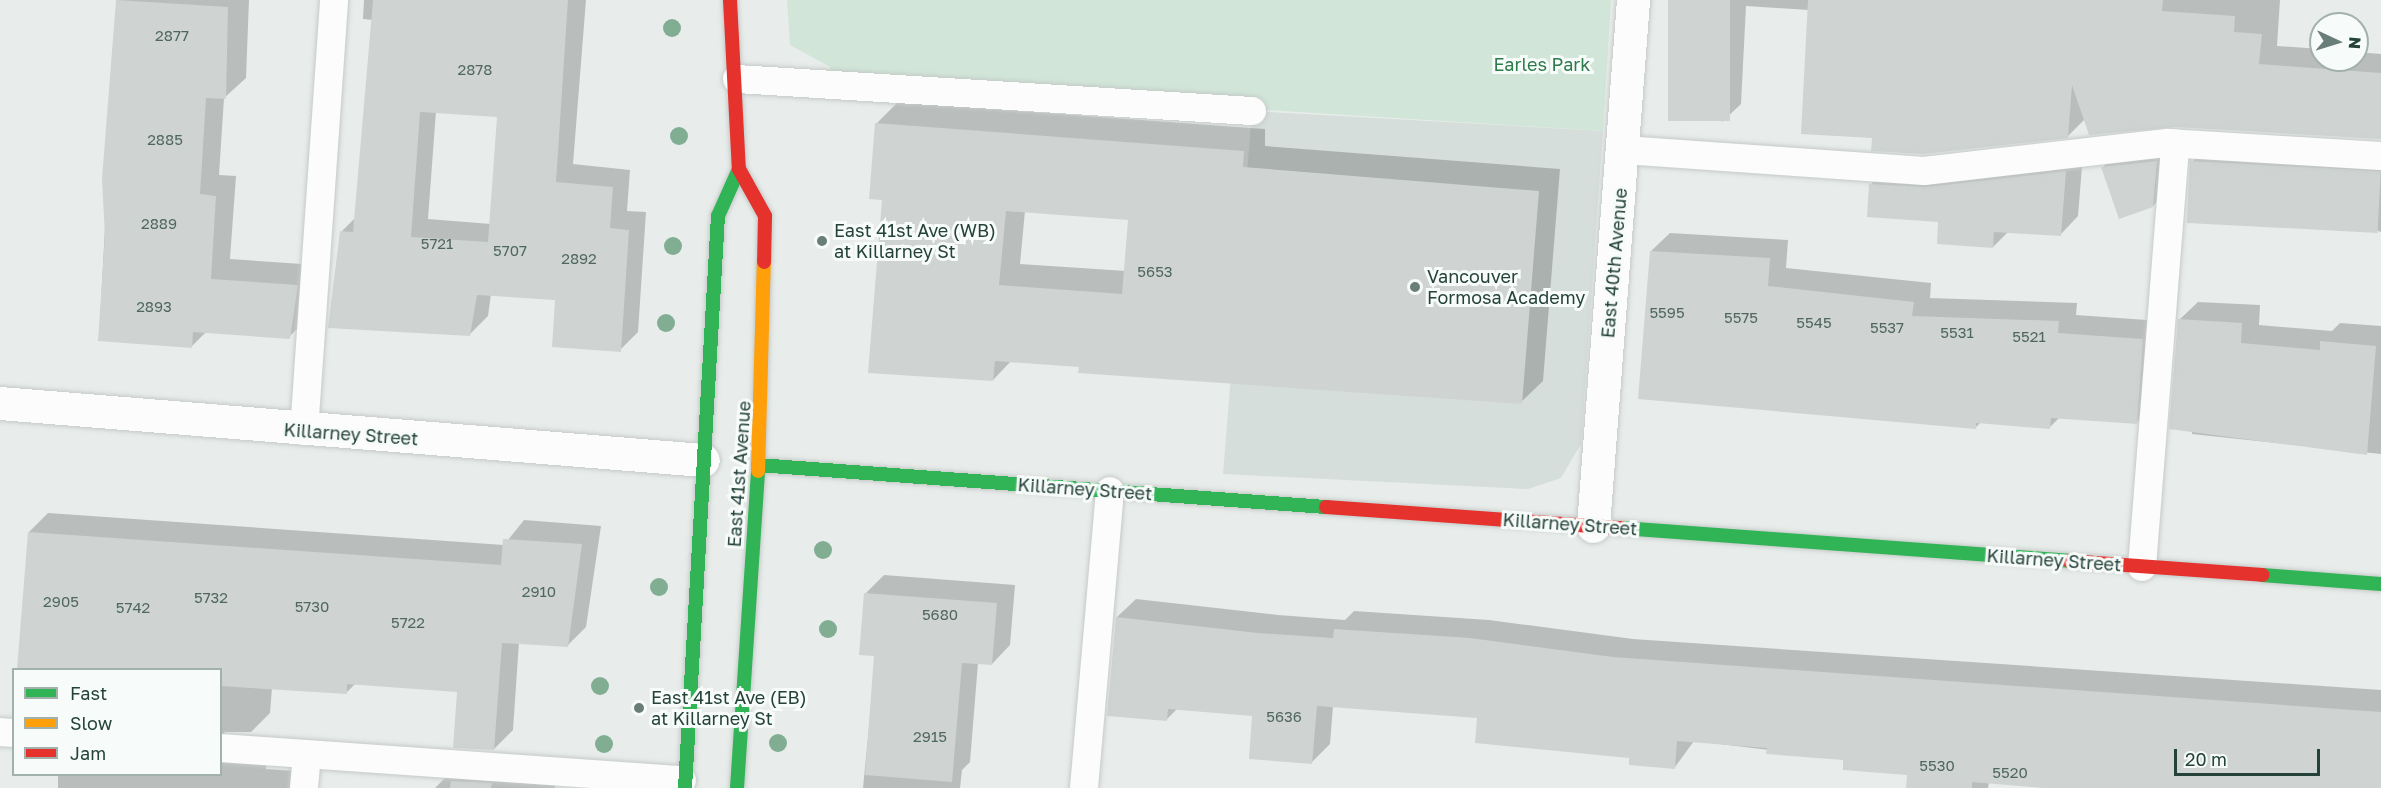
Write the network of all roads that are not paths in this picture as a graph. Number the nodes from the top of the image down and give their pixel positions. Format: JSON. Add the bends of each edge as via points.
{"nodes":[{"id":1,"x":334,"y":0,"type":"edge"},
{"id":2,"x":730,"y":0,"type":"edge"},
{"id":3,"x":1632,"y":0,"type":"edge"},
{"id":4,"x":737,"y":79,"type":"junction"},
{"id":5,"x":1252,"y":111,"type":"dead end"},
{"id":6,"x":2175,"y":143,"type":"junction"},
{"id":7,"x":1624,"y":150,"type":"junction"},
{"id":8,"x":2381,"y":156,"type":"edge"},
{"id":9,"x":740,"y":169,"type":"junction"},
{"id":10,"x":0,"y":403,"type":"edge"},
{"id":11,"x":304,"y":431,"type":"junction"},
{"id":12,"x":703,"y":460,"type":"junction"},
{"id":13,"x":759,"y":465,"type":"junction"},
{"id":14,"x":1110,"y":491,"type":"junction"},
{"id":15,"x":1593,"y":526,"type":"junction"},
{"id":16,"x":2142,"y":567,"type":"junction"},
{"id":17,"x":2381,"y":585,"type":"edge"},
{"id":18,"x":222,"y":748,"type":"edge"},
{"id":19,"x":307,"y":755,"type":"junction"},
{"id":20,"x":683,"y":784,"type":"edge"},
{"id":21,"x":304,"y":788,"type":"edge"},
{"id":22,"x":737,"y":788,"type":"edge"},
{"id":23,"x":1084,"y":788,"type":"edge"}],
"edges":[{"from":1,"to":11,"type":"lane"},
{"from":2,"to":4,"type":"street","name":"East 41st Avenue"},
{"from":3,"to":7,"type":"street","name":"East 40th Avenue"},
{"from":4,"to":5,"type":"lane"},
{"from":4,"to":9,"type":"street","name":"East 41st Avenue"},
{"from":6,"to":7,"type":"lane","via":[[1924,171]]},
{"from":6,"to":8,"type":"lane"},
{"from":6,"to":16,"type":"lane"},
{"from":7,"to":15,"type":"street","name":"East 40th Avenue"},
{"from":9,"to":12,"type":"street","name":"East 41st Avenue","via":[[718,216]]},
{"from":9,"to":13,"type":"street","name":"East 41st Avenue","via":[[765,216]]},
{"from":10,"to":11,"type":"street","name":"Killarney Street"},
{"from":11,"to":12,"type":"street","name":"Killarney Street"},
{"from":12,"to":20,"type":"street","name":"East 41st Avenue"},
{"from":13,"to":14,"type":"street","name":"Killarney Street"},
{"from":13,"to":22,"type":"street","name":"East 41st Avenue"},
{"from":14,"to":15,"type":"street","name":"Killarney Street"},
{"from":14,"to":23,"type":"lane"},
{"from":15,"to":16,"type":"street","name":"Killarney Street"},
{"from":16,"to":17,"type":"street","name":"Killarney Street"},
{"from":18,"to":19,"type":"lane"},
{"from":19,"to":20,"type":"lane"},
{"from":19,"to":21,"type":"lane"}]}
